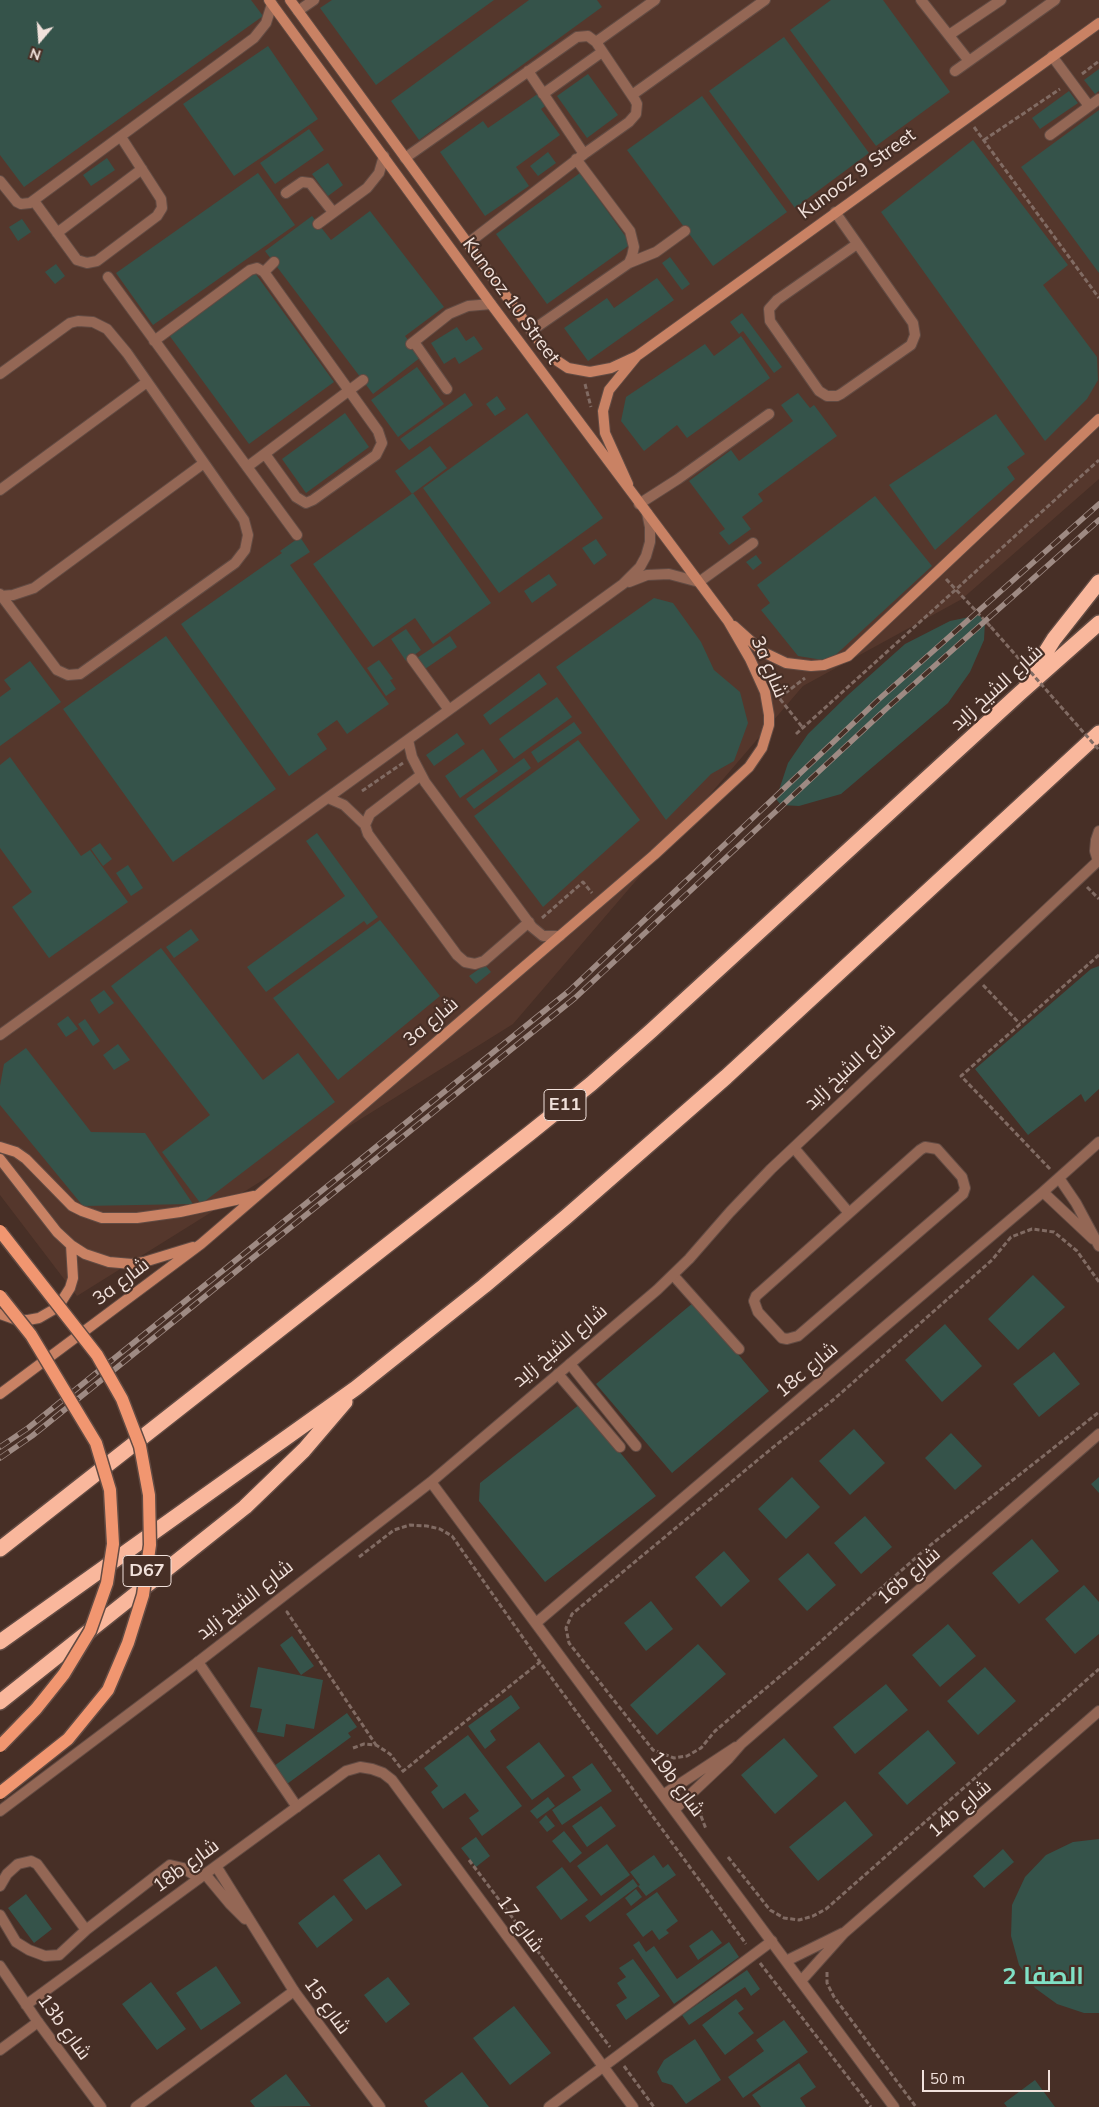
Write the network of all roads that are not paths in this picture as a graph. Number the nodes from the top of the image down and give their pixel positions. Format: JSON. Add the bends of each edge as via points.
{"nodes":[{"id":1,"x":290,"y":0,"type":"edge"},
{"id":2,"x":314,"y":0,"type":"edge"},
{"id":3,"x":655,"y":0,"type":"edge"},
{"id":4,"x":765,"y":0,"type":"edge"},
{"id":5,"x":921,"y":0,"type":"edge"},
{"id":6,"x":1000,"y":0,"type":"edge"},
{"id":7,"x":1055,"y":0,"type":"edge"},
{"id":8,"x":270,"y":2,"type":"edge"},
{"id":9,"x":298,"y":11,"type":"junction"},
{"id":10,"x":1099,"y":23,"type":"edge"},
{"id":11,"x":949,"y":36,"type":"junction"},
{"id":12,"x":596,"y":42,"type":"junction"},
{"id":13,"x":602,"y":52,"type":"junction"},
{"id":14,"x":1052,"y":56,"type":"junction"},
{"id":15,"x":969,"y":61,"type":"junction"},
{"id":16,"x":528,"y":71,"type":"junction"},
{"id":17,"x":955,"y":71,"type":"dead end"},
{"id":18,"x":543,"y":94,"type":"junction"},
{"id":19,"x":632,"y":95,"type":"junction"},
{"id":20,"x":1099,"y":99,"type":"edge"},
{"id":21,"x":1089,"y":106,"type":"junction"},
{"id":22,"x":1050,"y":135,"type":"dead end"},
{"id":23,"x":121,"y":136,"type":"junction"},
{"id":24,"x":384,"y":156,"type":"junction"},
{"id":25,"x":580,"y":157,"type":"junction"},
{"id":26,"x":405,"y":158,"type":"junction"},
{"id":27,"x":142,"y":169,"type":"junction"},
{"id":28,"x":0,"y":181,"type":"edge"},
{"id":29,"x":286,"y":193,"type":"dead end"},
{"id":30,"x":34,"y":201,"type":"junction"},
{"id":31,"x":333,"y":212,"type":"junction"},
{"id":32,"x":835,"y":212,"type":"junction"},
{"id":33,"x":318,"y":224,"type":"dead end"},
{"id":34,"x":685,"y":231,"type":"dead end"},
{"id":35,"x":57,"y":233,"type":"junction"},
{"id":36,"x":467,"y":244,"type":"junction"},
{"id":37,"x":857,"y":244,"type":"junction"},
{"id":38,"x":274,"y":262,"type":"dead end"},
{"id":39,"x":629,"y":263,"type":"junction"},
{"id":40,"x":264,"y":272,"type":"junction"},
{"id":41,"x":108,"y":277,"type":"dead end"},
{"id":42,"x":491,"y":304,"type":"junction"},
{"id":43,"x":531,"y":331,"type":"junction"},
{"id":44,"x":154,"y":340,"type":"junction"},
{"id":45,"x":550,"y":356,"type":"joint"},
{"id":46,"x":637,"y":356,"type":"junction"},
{"id":47,"x":0,"y":374,"type":"edge"},
{"id":48,"x":363,"y":380,"type":"dead end"},
{"id":49,"x":147,"y":382,"type":"junction"},
{"id":50,"x":447,"y":389,"type":"dead end"},
{"id":51,"x":350,"y":391,"type":"junction"},
{"id":52,"x":769,"y":414,"type":"dead end"},
{"id":53,"x":1099,"y":419,"type":"edge"},
{"id":54,"x":265,"y":454,"type":"junction"},
{"id":55,"x":204,"y":463,"type":"junction"},
{"id":56,"x":247,"y":467,"type":"junction"},
{"id":57,"x":0,"y":490,"type":"edge"},
{"id":58,"x":632,"y":494,"type":"junction"},
{"id":59,"x":639,"y":504,"type":"junction"},
{"id":60,"x":647,"y":513,"type":"junction"},
{"id":61,"x":297,"y":535,"type":"dead end"},
{"id":62,"x":753,"y":544,"type":"dead end"},
{"id":63,"x":699,"y":582,"type":"junction"},
{"id":64,"x":1099,"y":582,"type":"edge"},
{"id":65,"x":623,"y":584,"type":"junction"},
{"id":66,"x":1,"y":596,"type":"edge"},
{"id":67,"x":728,"y":621,"type":"junction"},
{"id":68,"x":1099,"y":623,"type":"edge"},
{"id":69,"x":412,"y":659,"type":"dead end"},
{"id":70,"x":1020,"y":693,"type":"junction"},
{"id":71,"x":449,"y":710,"type":"junction"},
{"id":72,"x":1099,"y":733,"type":"edge"},
{"id":73,"x":408,"y":740,"type":"junction"},
{"id":74,"x":421,"y":775,"type":"junction"},
{"id":75,"x":328,"y":798,"type":"junction"},
{"id":76,"x":365,"y":825,"type":"junction"},
{"id":77,"x":1099,"y":831,"type":"edge"},
{"id":78,"x":1098,"y":860,"type":"edge"},
{"id":79,"x":530,"y":925,"type":"junction"},
{"id":80,"x":560,"y":936,"type":"junction"},
{"id":81,"x":0,"y":1035,"type":"edge"},
{"id":82,"x":1099,"y":1142,"type":"edge"},
{"id":83,"x":0,"y":1147,"type":"edge"},
{"id":84,"x":794,"y":1148,"type":"junction"},
{"id":85,"x":0,"y":1159,"type":"edge"},
{"id":86,"x":1059,"y":1178,"type":"junction"},
{"id":87,"x":1043,"y":1192,"type":"junction"},
{"id":88,"x":257,"y":1195,"type":"junction"},
{"id":89,"x":849,"y":1213,"type":"junction"},
{"id":90,"x":0,"y":1231,"type":"edge"},
{"id":91,"x":201,"y":1244,"type":"junction"},
{"id":92,"x":1097,"y":1244,"type":"edge"},
{"id":93,"x":71,"y":1245,"type":"junction"},
{"id":94,"x":673,"y":1275,"type":"junction"},
{"id":95,"x":0,"y":1296,"type":"edge"},
{"id":96,"x":0,"y":1314,"type":"edge"},
{"id":97,"x":739,"y":1348,"type":"dead end"},
{"id":98,"x":570,"y":1364,"type":"junction"},
{"id":99,"x":558,"y":1374,"type":"junction"},
{"id":100,"x":356,"y":1388,"type":"junction"},
{"id":101,"x":0,"y":1394,"type":"edge"},
{"id":102,"x":1099,"y":1434,"type":"edge"},
{"id":103,"x":636,"y":1446,"type":"dead end"},
{"id":104,"x":620,"y":1447,"type":"dead end"},
{"id":105,"x":431,"y":1482,"type":"junction"},
{"id":106,"x":0,"y":1549,"type":"edge"},
{"id":107,"x":536,"y":1623,"type":"junction"},
{"id":108,"x":0,"y":1642,"type":"edge"},
{"id":109,"x":198,"y":1662,"type":"junction"},
{"id":110,"x":0,"y":1702,"type":"edge"},
{"id":111,"x":1099,"y":1711,"type":"edge"},
{"id":112,"x":741,"y":1744,"type":"junction"},
{"id":113,"x":0,"y":1746,"type":"edge"},
{"id":114,"x":372,"y":1769,"type":"joint"},
{"id":115,"x":0,"y":1793,"type":"edge"},
{"id":116,"x":663,"y":1795,"type":"junction"},
{"id":117,"x":297,"y":1807,"type":"junction"},
{"id":118,"x":674,"y":1810,"type":"junction"},
{"id":119,"x":0,"y":1811,"type":"edge"},
{"id":120,"x":216,"y":1866,"type":"junction"},
{"id":121,"x":202,"y":1876,"type":"junction"},
{"id":122,"x":0,"y":1886,"type":"edge"},
{"id":123,"x":0,"y":1915,"type":"edge"},
{"id":124,"x":250,"y":1922,"type":"junction"},
{"id":125,"x":86,"y":1930,"type":"junction"},
{"id":126,"x":844,"y":1933,"type":"junction"},
{"id":127,"x":772,"y":1941,"type":"junction"},
{"id":128,"x":786,"y":1960,"type":"junction"},
{"id":129,"x":0,"y":1966,"type":"edge"},
{"id":130,"x":801,"y":1981,"type":"junction"},
{"id":131,"x":294,"y":1991,"type":"junction"},
{"id":132,"x":26,"y":2005,"type":"junction"},
{"id":133,"x":38,"y":2022,"type":"junction"},
{"id":134,"x":0,"y":2050,"type":"edge"},
{"id":135,"x":603,"y":2067,"type":"junction"},
{"id":136,"x":101,"y":2107,"type":"edge"},
{"id":137,"x":136,"y":2107,"type":"edge"},
{"id":138,"x":380,"y":2107,"type":"edge"},
{"id":139,"x":549,"y":2107,"type":"edge"},
{"id":140,"x":633,"y":2107,"type":"edge"},
{"id":141,"x":894,"y":2107,"type":"edge"}],
"edges":[{"from":1,"to":9,"type":"street","name":"Kunooz 10 Street"},
{"from":2,"to":9,"type":"street"},
{"from":3,"to":12,"type":"street"},
{"from":4,"to":19,"type":"street"},
{"from":5,"to":11,"type":"street"},
{"from":6,"to":11,"type":"street"},
{"from":7,"to":15,"type":"street"},
{"from":8,"to":23,"type":"street","via":[[266,23],[254,38]]},
{"from":8,"to":24,"type":"street","name":"Kunooz 10 Street"},
{"from":9,"to":26,"type":"street","name":"Kunooz 10 Street"},
{"from":10,"to":14,"type":"street","name":"Kunooz 9 Street"},
{"from":11,"to":15,"type":"street"},
{"from":12,"to":13,"type":"street"},
{"from":12,"to":16,"type":"street","via":[[588,36],[577,37]]},
{"from":13,"to":18,"type":"street"},
{"from":13,"to":19,"type":"street"},
{"from":14,"to":21,"type":"street"},
{"from":14,"to":32,"type":"street","name":"Kunooz 9 Street"},
{"from":15,"to":17,"type":"street"},
{"from":16,"to":18,"type":"street"},
{"from":16,"to":26,"type":"street"},
{"from":18,"to":25,"type":"street"},
{"from":19,"to":25,"type":"street","via":[[637,104],[633,119]]},
{"from":20,"to":21,"type":"street"},
{"from":21,"to":22,"type":"street"},
{"from":23,"to":27,"type":"street"},
{"from":23,"to":30,"type":"street"},
{"from":24,"to":31,"type":"street","via":[[373,181]]},
{"from":24,"to":42,"type":"street","name":"Kunooz 10 Street"},
{"from":25,"to":36,"type":"street"},
{"from":25,"to":39,"type":"street","via":[[630,231],[634,248]]},
{"from":26,"to":36,"type":"street","name":"Kunooz 10 Street"},
{"from":27,"to":35,"type":"street"},
{"from":27,"to":35,"type":"street","via":[[161,199],[162,208],[157,216],[92,263],[77,260]]},
{"from":28,"to":30,"type":"street","via":[[17,202],[26,204]]},
{"from":29,"to":31,"type":"street","via":[[302,182],[310,183]]},
{"from":30,"to":35,"type":"street"},
{"from":31,"to":33,"type":"street"},
{"from":32,"to":37,"type":"street"},
{"from":32,"to":46,"type":"street","name":"Kunooz 9 Street"},
{"from":34,"to":39,"type":"street","via":[[656,252]]},
{"from":36,"to":43,"type":"street","name":"Kunooz 10 Street"},
{"from":37,"to":37,"type":"street","via":[[913,323],[915,335],[911,345],[849,388],[837,396],[827,396],[819,391],[770,321],[769,309]]},
{"from":38,"to":40,"type":"street"},
{"from":39,"to":43,"type":"street"},
{"from":40,"to":44,"type":"street","via":[[257,268],[250,270]]},
{"from":40,"to":51,"type":"street"},
{"from":41,"to":44,"type":"street"},
{"from":42,"to":50,"type":"street","via":[[468,306],[449,314],[413,343]]},
{"from":42,"to":58,"type":"street","name":"Kunooz 10 Street"},
{"from":43,"to":45,"type":"street","name":"Kunooz 10 Street"},
{"from":44,"to":56,"type":"street"},
{"from":45,"to":46,"type":"street","name":"Kunooz 9 Street","via":[[568,368],[590,372],[611,368]]},
{"from":46,"to":58,"type":"street","name":"Kunooz 9 Street","via":[[610,390],[603,411],[605,433]]},
{"from":47,"to":49,"type":"street","via":[[70,323],[85,321],[100,324],[112,334]]},
{"from":48,"to":51,"type":"street"},
{"from":49,"to":55,"type":"street"},
{"from":49,"to":57,"type":"street"},
{"from":51,"to":54,"type":"street"},
{"from":51,"to":54,"type":"street","via":[[380,435],[382,443],[376,455],[306,503],[296,497]]},
{"from":52,"to":59,"type":"street"},
{"from":53,"to":67,"type":"street","via":[[848,656],[824,665],[786,663],[763,652]]},
{"from":54,"to":56,"type":"street"},
{"from":55,"to":66,"type":"street","via":[[34,588],[13,596]]},
{"from":55,"to":66,"type":"street","via":[[244,520],[248,535],[245,550],[235,563],[86,672],[68,675],[57,670]]},
{"from":56,"to":61,"type":"street"},
{"from":58,"to":59,"type":"street","name":"Kunooz 10 Street"},
{"from":59,"to":60,"type":"street","name":"Kunooz 10 Street"},
{"from":60,"to":63,"type":"street","name":"Kunooz 10 Street"},
{"from":60,"to":65,"type":"street","via":[[650,542],[646,556]]},
{"from":62,"to":63,"type":"street"},
{"from":63,"to":65,"type":"street","via":[[659,574]]},
{"from":63,"to":67,"type":"street","name":"Kunooz 10 Street"},
{"from":64,"to":70,"type":"highway","via":[[1054,639]]},
{"from":65,"to":71,"type":"street"},
{"from":67,"to":80,"type":"street","name":"3a شارع","via":[[750,659],[767,699],[766,737],[756,758],[679,833]]},
{"from":68,"to":70,"type":"highway","name":"شارع الشيخ زايد","number":"E11"},
{"from":69,"to":71,"type":"street"},
{"from":70,"to":106,"type":"highway","name":"شارع الشيخ زايد","number":"E11","via":[[591,1084]]},
{"from":71,"to":73,"type":"street"},
{"from":72,"to":100,"type":"highway","via":[[726,1077],[484,1286]]},
{"from":73,"to":74,"type":"street"},
{"from":73,"to":75,"type":"street"},
{"from":74,"to":76,"type":"street","via":[[370,814]]},
{"from":74,"to":79,"type":"street"},
{"from":75,"to":76,"type":"street","via":[[344,805]]},
{"from":75,"to":81,"type":"street"},
{"from":76,"to":79,"type":"street","via":[[368,834],[460,959],[469,964],[480,963]]},
{"from":77,"to":78,"type":"street","via":[[1095,851]]},
{"from":78,"to":84,"type":"street","name":"شارع الشيخ زايد"},
{"from":79,"to":80,"type":"street","via":[[543,936]]},
{"from":80,"to":88,"type":"street","name":"3a شارع"},
{"from":82,"to":86,"type":"street","name":"18c شارع"},
{"from":83,"to":88,"type":"street","via":[[22,1155],[72,1206],[102,1218],[137,1218],[180,1212]]},
{"from":84,"to":89,"type":"street"},
{"from":84,"to":94,"type":"street","name":"شارع الشيخ زايد","via":[[750,1190]]},
{"from":85,"to":93,"type":"street","via":[[57,1232]]},
{"from":86,"to":87,"type":"street","name":"18c شارع"},
{"from":86,"to":92,"type":"street","via":[[1084,1215]]},
{"from":87,"to":92,"type":"street"},
{"from":87,"to":107,"type":"street","name":"18c شارع"},
{"from":88,"to":91,"type":"street","name":"3a شارع"},
{"from":89,"to":89,"type":"street","via":[[756,1296],[754,1301],[758,1312],[782,1338],[798,1336],[963,1194],[964,1182],[937,1149],[926,1147]]},
{"from":90,"to":115,"type":"main road","number":"D67","bridge":true,"via":[[97,1355],[122,1399],[140,1446],[149,1495],[150,1545],[143,1595],[128,1643],[108,1690],[68,1739]]},
{"from":91,"to":93,"type":"street","via":[[132,1264],[98,1259]]},
{"from":91,"to":101,"type":"street","name":"3a شارع"},
{"from":93,"to":96,"type":"street","via":[[73,1278],[58,1306],[39,1318],[28,1320],[6,1318]]},
{"from":94,"to":97,"type":"street"},
{"from":94,"to":98,"type":"street","name":"شارع الشيخ زايد"},
{"from":95,"to":113,"type":"main road","number":"D67","bridge":true,"via":[[31,1335],[96,1443],[110,1490],[113,1544],[106,1583],[90,1631],[64,1674]]},
{"from":98,"to":99,"type":"street","name":"شارع الشيخ زايد"},
{"from":98,"to":103,"type":"street"},
{"from":99,"to":104,"type":"street"},
{"from":99,"to":105,"type":"street","name":"شارع الشيخ زايد"},
{"from":100,"to":108,"type":"highway"},
{"from":100,"to":110,"type":"highway","via":[[304,1450],[245,1507]]},
{"from":102,"to":112,"type":"street","name":"16b شارع"},
{"from":105,"to":107,"type":"street","name":"19b شارع"},
{"from":105,"to":109,"type":"street","name":"شارع الشيخ زايد"},
{"from":107,"to":116,"type":"street","name":"19b شارع"},
{"from":109,"to":117,"type":"street"},
{"from":109,"to":119,"type":"street","name":"شارع الشيخ زايد"},
{"from":111,"to":126,"type":"street","name":"14b شارع"},
{"from":112,"to":116,"type":"street","name":"16b شارع"},
{"from":112,"to":118,"type":"street","name":"16b شارع"},
{"from":114,"to":117,"type":"street","name":"18b شارع","via":[[360,1767],[346,1771]]},
{"from":114,"to":135,"type":"street","name":"شارع 17","via":[[392,1780]]},
{"from":116,"to":118,"type":"street","name":"19b شارع"},
{"from":117,"to":120,"type":"street","name":"18b شارع"},
{"from":118,"to":127,"type":"street","name":"19b شارع"},
{"from":120,"to":121,"type":"street","name":"18b شارع"},
{"from":120,"to":124,"type":"street","name":"شارع 15"},
{"from":121,"to":124,"type":"street","name":"شارع 15"},
{"from":121,"to":125,"type":"street","via":[[170,1865]]},
{"from":121,"to":132,"type":"street","name":"18b شارع"},
{"from":122,"to":125,"type":"street","via":[[18,1864],[31,1861]]},
{"from":123,"to":125,"type":"street","via":[[16,1942],[45,1956],[59,1955]]},
{"from":124,"to":131,"type":"street","name":"شارع 15"},
{"from":126,"to":128,"type":"street","name":"14b شارع"},
{"from":126,"to":130,"type":"street","name":"14b شارع"},
{"from":127,"to":128,"type":"street","name":"19b شارع"},
{"from":127,"to":135,"type":"street"},
{"from":128,"to":130,"type":"street","name":"19b شارع"},
{"from":129,"to":132,"type":"street","name":"13b شارع"},
{"from":130,"to":141,"type":"street","name":"19b شارع"},
{"from":131,"to":137,"type":"street"},
{"from":131,"to":138,"type":"street","name":"شارع 15"},
{"from":132,"to":133,"type":"street","name":"13b شارع"},
{"from":133,"to":134,"type":"street"},
{"from":133,"to":136,"type":"street","name":"13b شارع"},
{"from":135,"to":139,"type":"street"},
{"from":135,"to":140,"type":"street","name":"شارع 17"}]}
